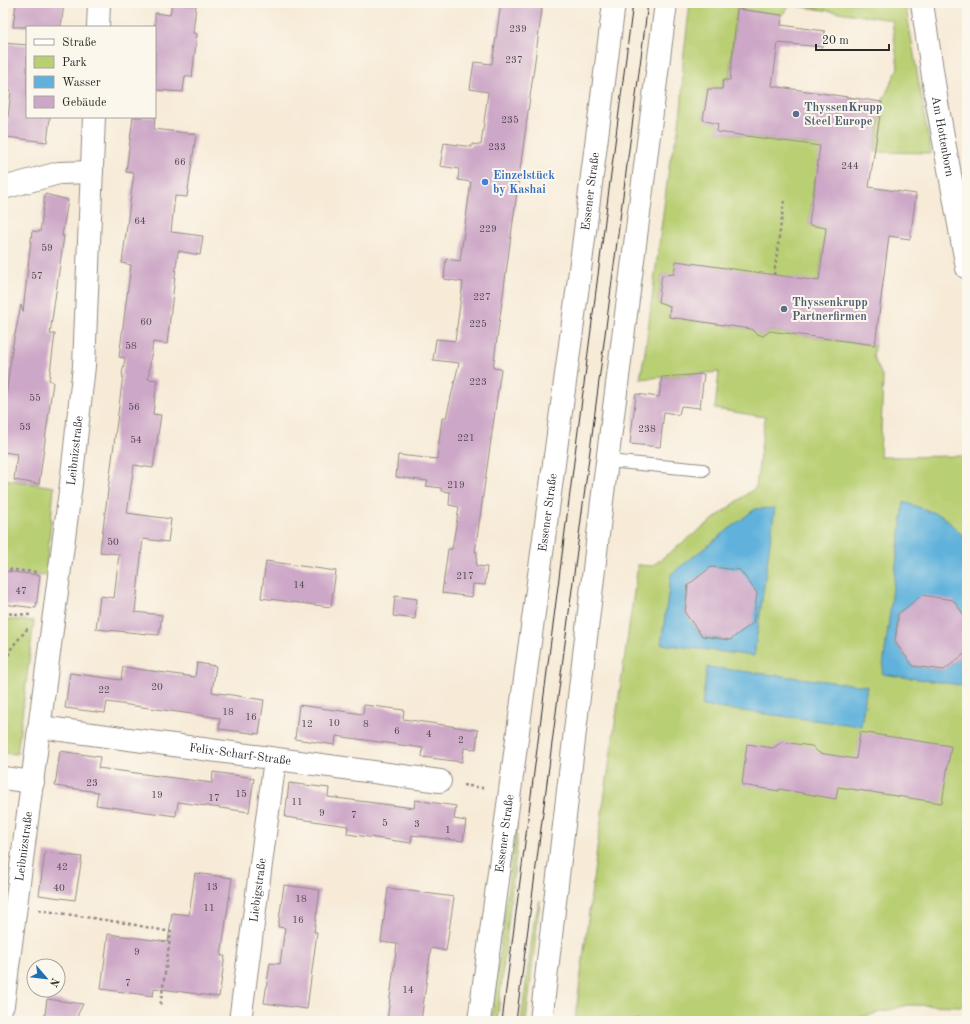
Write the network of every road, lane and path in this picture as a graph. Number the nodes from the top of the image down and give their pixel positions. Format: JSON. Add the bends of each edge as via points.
{"nodes":[{"id":1,"x":99,"y":3,"type":"edge"},
{"id":2,"x":614,"y":3,"type":"edge"},
{"id":3,"x":666,"y":3,"type":"edge"},
{"id":4,"x":922,"y":3,"type":"edge"},
{"id":5,"x":98,"y":26,"type":"edge"},
{"id":6,"x":94,"y":118,"type":"edge"},
{"id":7,"x":92,"y":172,"type":"junction"},
{"id":8,"x":3,"y":188,"type":"edge"},
{"id":9,"x":784,"y":200,"type":"dead end"},
{"id":10,"x":967,"y":268,"type":"edge"},
{"id":11,"x":774,"y":275,"type":"dead end"},
{"id":12,"x":608,"y":461,"type":"junction"},
{"id":13,"x":703,"y":470,"type":"dead end"},
{"id":14,"x":3,"y":569,"type":"edge"},
{"id":15,"x":59,"y":574,"type":"junction"},
{"id":16,"x":3,"y":613,"type":"edge"},
{"id":17,"x":46,"y":616,"type":"junction"},
{"id":18,"x":3,"y":666,"type":"edge"},
{"id":19,"x":40,"y":727,"type":"junction"},
{"id":20,"x":275,"y":759,"type":"junction"},
{"id":21,"x":3,"y":778,"type":"edge"},
{"id":22,"x":440,"y":781,"type":"dead end"},
{"id":23,"x":33,"y":782,"type":"junction"},
{"id":24,"x":16,"y":907,"type":"junction"},
{"id":25,"x":3,"y":1005,"type":"edge"},
{"id":26,"x":160,"y":1007,"type":"dead end"},
{"id":27,"x":240,"y":1021,"type":"edge"},
{"id":28,"x":479,"y":1021,"type":"edge"},
{"id":29,"x":541,"y":1021,"type":"edge"}],
"edges":[{"from":1,"to":5,"type":"main road"},
{"from":2,"to":28,"type":"main road","name":"Essener Straße"},
{"from":3,"to":12,"type":"main road"},
{"from":4,"to":10,"type":"main road","name":"Am Hottenborn"},
{"from":6,"to":7,"type":"main road","name":"Leibnizstraße"},
{"from":7,"to":8,"type":"main road","via":[[59,173]]},
{"from":7,"to":15,"type":"main road","name":"Leibnizstraße","via":[[84,366]]},
{"from":9,"to":11,"type":"path"},
{"from":12,"to":13,"type":"lane"},
{"from":12,"to":29,"type":"main road"},
{"from":14,"to":15,"type":"path"},
{"from":15,"to":17,"type":"main road","name":"Leibnizstraße"},
{"from":16,"to":17,"type":"path"},
{"from":17,"to":18,"type":"path","via":[[12,647]]},
{"from":17,"to":19,"type":"main road","name":"Leibnizstraße"},
{"from":19,"to":20,"type":"main road","name":"Felix-Scharf-Straße"},
{"from":19,"to":23,"type":"main road","name":"Leibnizstraße"},
{"from":20,"to":22,"type":"main road","name":"Felix-Scharf-Straße"},
{"from":20,"to":27,"type":"main road","name":"Liebigstraße"},
{"from":21,"to":23,"type":"main road"},
{"from":23,"to":24,"type":"main road","name":"Leibnizstraße"},
{"from":24,"to":25,"type":"main road","name":"Leibnizstraße"},
{"from":24,"to":26,"type":"path","via":[[171,932]]}]}
